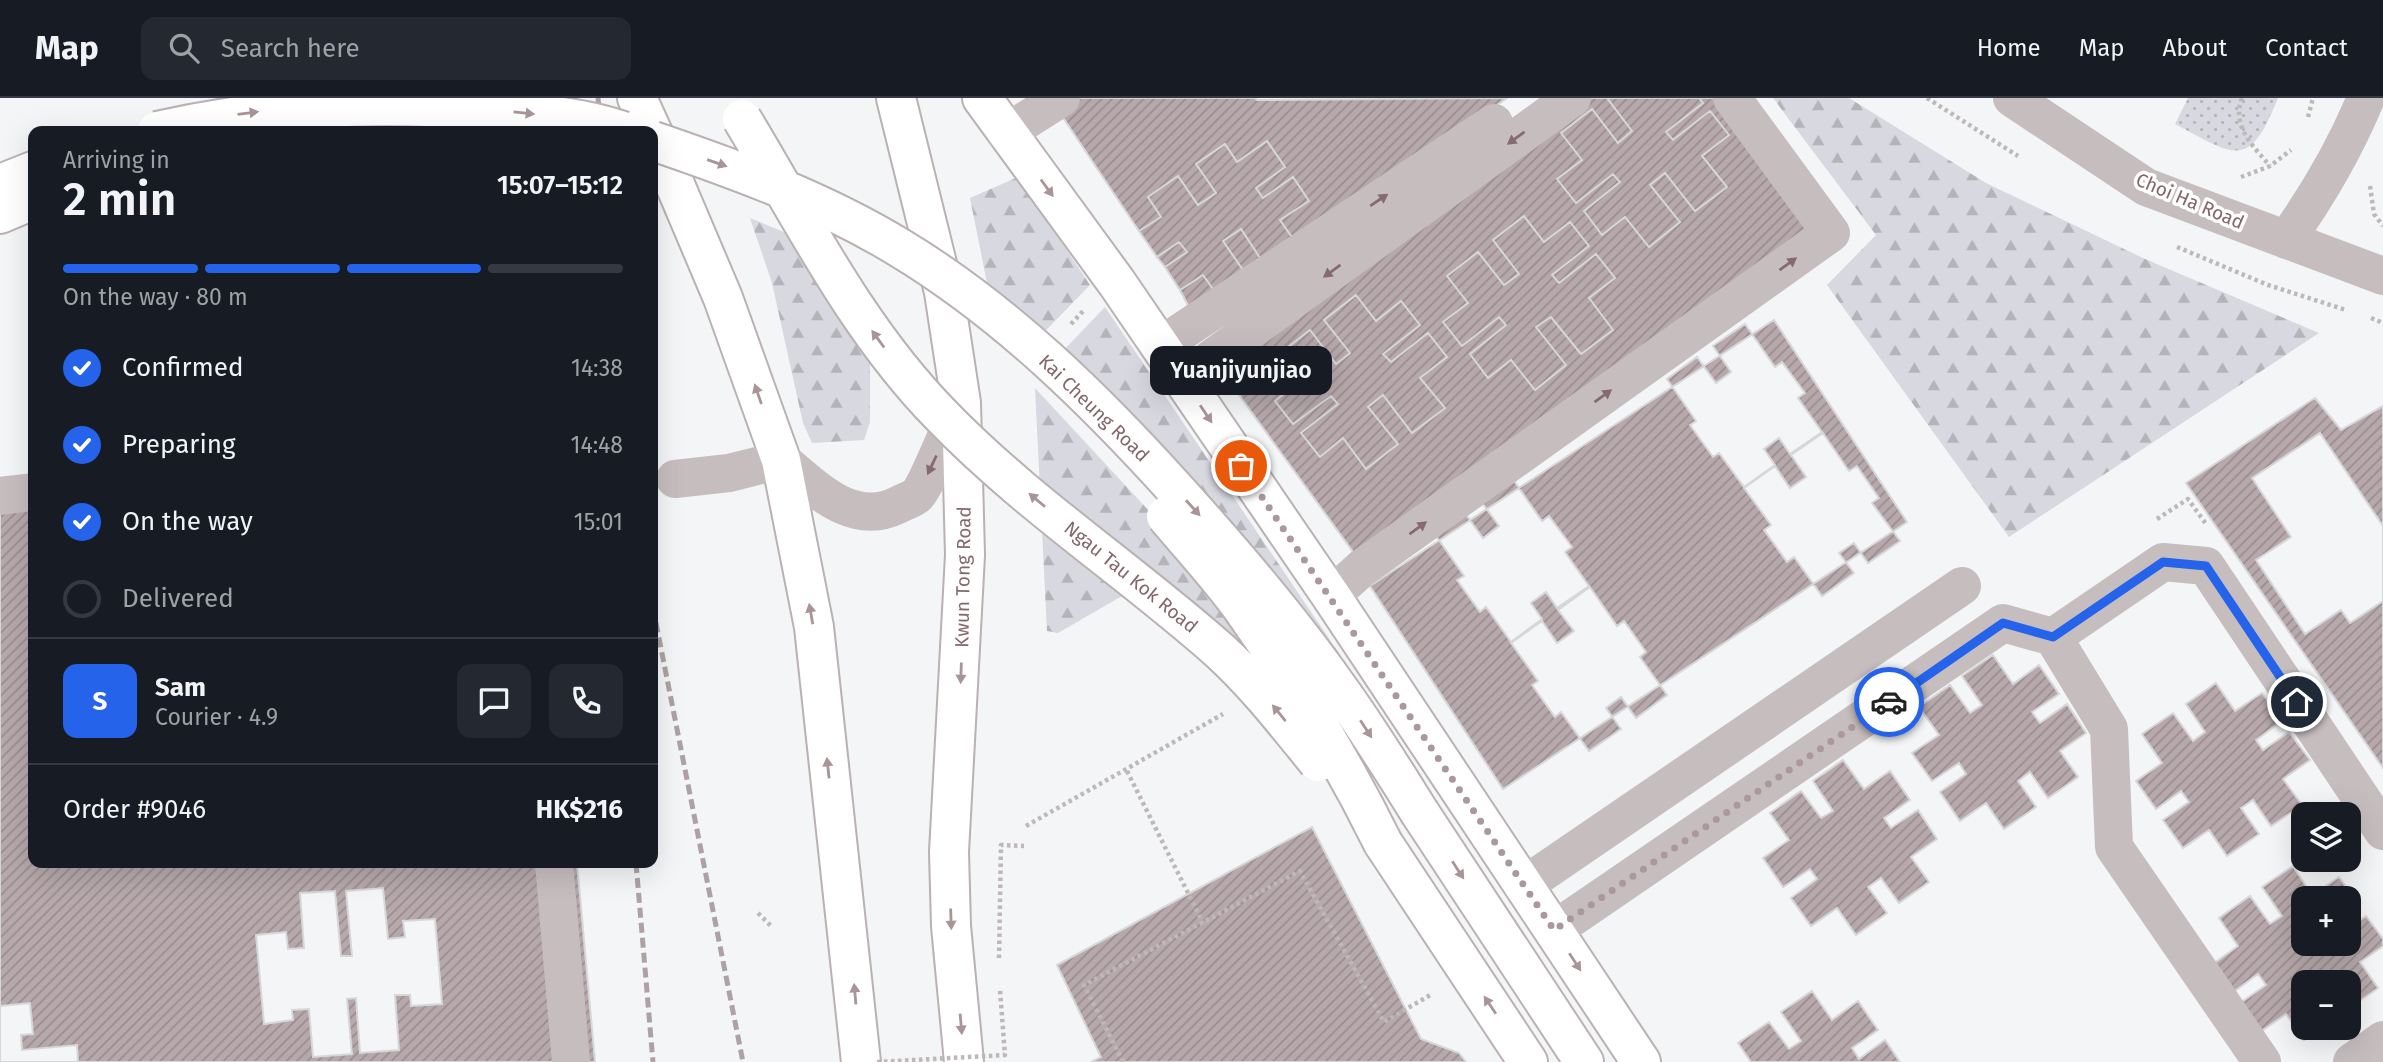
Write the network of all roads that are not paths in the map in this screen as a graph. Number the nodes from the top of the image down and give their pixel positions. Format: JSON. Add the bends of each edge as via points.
{"nodes":[{"id":1,"x":638,"y":98,"type":"edge"},
{"id":2,"x":896,"y":98,"type":"edge"},
{"id":3,"x":982,"y":98,"type":"edge"},
{"id":4,"x":1061,"y":98,"type":"edge"},
{"id":5,"x":1531,"y":98,"type":"edge"},
{"id":6,"x":1572,"y":98,"type":"edge"},
{"id":7,"x":1732,"y":98,"type":"edge"},
{"id":8,"x":2012,"y":98,"type":"edge"},
{"id":9,"x":2366,"y":98,"type":"edge"},
{"id":10,"x":736,"y":108,"type":"edge"},
{"id":11,"x":181,"y":126,"type":"edge"},
{"id":12,"x":602,"y":126,"type":"edge"},
{"id":13,"x":650,"y":126,"type":"edge"},
{"id":14,"x":1006,"y":133,"type":"junction"},
{"id":15,"x":658,"y":143,"type":"edge"},
{"id":16,"x":658,"y":146,"type":"edge"},
{"id":17,"x":658,"y":168,"type":"edge"},
{"id":18,"x":28,"y":173,"type":"edge"},
{"id":19,"x":0,"y":184,"type":"edge"},
{"id":20,"x":28,"y":202,"type":"edge"},
{"id":21,"x":0,"y":214,"type":"edge"},
{"id":22,"x":2286,"y":240,"type":"junction"},
{"id":23,"x":2383,"y":276,"type":"edge"},
{"id":24,"x":1160,"y":346,"type":"junction"},
{"id":25,"x":1182,"y":380,"type":"junction"},
{"id":26,"x":961,"y":403,"type":"junction"},
{"id":27,"x":781,"y":460,"type":"junction"},
{"id":28,"x":675,"y":479,"type":"dead end"},
{"id":29,"x":28,"y":493,"type":"edge"},
{"id":30,"x":0,"y":496,"type":"edge"},
{"id":31,"x":1395,"y":573,"type":"dead end"},
{"id":32,"x":1962,"y":586,"type":"dead end"},
{"id":33,"x":1336,"y":604,"type":"junction"},
{"id":34,"x":2053,"y":637,"type":"junction"},
{"id":35,"x":2383,"y":831,"type":"edge"},
{"id":36,"x":1382,"y":843,"type":"junction"},
{"id":37,"x":554,"y":868,"type":"edge"},
{"id":38,"x":1523,"y":886,"type":"junction"},
{"id":39,"x":1554,"y":930,"type":"junction"},
{"id":40,"x":2383,"y":1040,"type":"edge"},
{"id":41,"x":571,"y":1062,"type":"edge"},
{"id":42,"x":861,"y":1062,"type":"edge"},
{"id":43,"x":964,"y":1062,"type":"edge"},
{"id":44,"x":1528,"y":1062,"type":"edge"},
{"id":45,"x":1584,"y":1062,"type":"edge"},
{"id":46,"x":1641,"y":1062,"type":"edge"},
{"id":47,"x":2262,"y":1062,"type":"edge"},
{"id":48,"x":2352,"y":1062,"type":"edge"}],
"edges":[{"from":1,"to":13,"type":"main road"},
{"from":2,"to":26,"type":"main road","name":"Kwun Tong Road","via":[[944,292]]},
{"from":3,"to":14,"type":"main road"},
{"from":4,"to":14,"type":"street"},
{"from":24,"to":5,"type":"street","one_way":true},
{"from":6,"to":25,"type":"street","one_way":true},
{"from":33,"to":7,"type":"street","one_way":true,"via":[[1362,568],[1831,233]]},
{"from":8,"to":22,"type":"street","name":"Choi Ha Road","via":[[2146,187]]},
{"from":9,"to":22,"type":"street","via":[[2321,190]]},
{"from":36,"to":10,"type":"main road","name":"Ngau Tau Kok Road","one_way":true,"bridge":true,"via":[[1260,691],[1222,653],[941,416],[858,312]]},
{"from":11,"to":12,"type":"main road","one_way":true,"bridge":true,"via":[[235,115],[353,105],[526,113]]},
{"from":14,"to":24,"type":"main road","one_way":true},
{"from":15,"to":45,"type":"main road","name":"Kai Cheung Road","one_way":true,"bridge":true,"via":[[781,187],[900,248],[968,294],[1073,383],[1255,579],[1337,686]]},
{"from":27,"to":16,"type":"main road","one_way":true,"via":[[723,299]]},
{"from":17,"to":36,"type":"main road","name":"Kai Cheung Road","bridge":true,"via":[[854,248],[946,308],[1016,364],[1133,475],[1240,605],[1347,770]]},
{"from":18,"to":19,"type":"main road"},
{"from":20,"to":21,"type":"main road"},
{"from":22,"to":23,"type":"street","name":"Choi Ha Road"},
{"from":24,"to":25,"type":"main road"},
{"from":25,"to":33,"type":"main road","one_way":true},
{"from":26,"to":27,"type":"street","one_way":true,"via":[[918,495],[893,507],[853,511],[833,502]]},
{"from":26,"to":43,"type":"main road","name":"Kwun Tong Road","one_way":true,"via":[[965,555],[949,852]]},
{"from":27,"to":28,"type":"street"},
{"from":42,"to":27,"type":"main road","one_way":true,"via":[[814,627]]},
{"from":29,"to":30,"type":"street"},
{"from":31,"to":33,"type":"street"},
{"from":32,"to":38,"type":"street"},
{"from":33,"to":38,"type":"main road"},
{"from":34,"to":35,"type":"street","via":[[2163,562],[2206,566]]},
{"from":34,"to":39,"type":"street","via":[[2003,623]]},
{"from":34,"to":47,"type":"street","via":[[2109,729],[2114,847]]},
{"from":44,"to":36,"type":"main road","name":"Ngau Tau Kok Road","one_way":true},
{"from":37,"to":41,"type":"street"},
{"from":38,"to":39,"type":"main road"},
{"from":39,"to":46,"type":"main road","one_way":true},
{"from":40,"to":48,"type":"street"}]}
